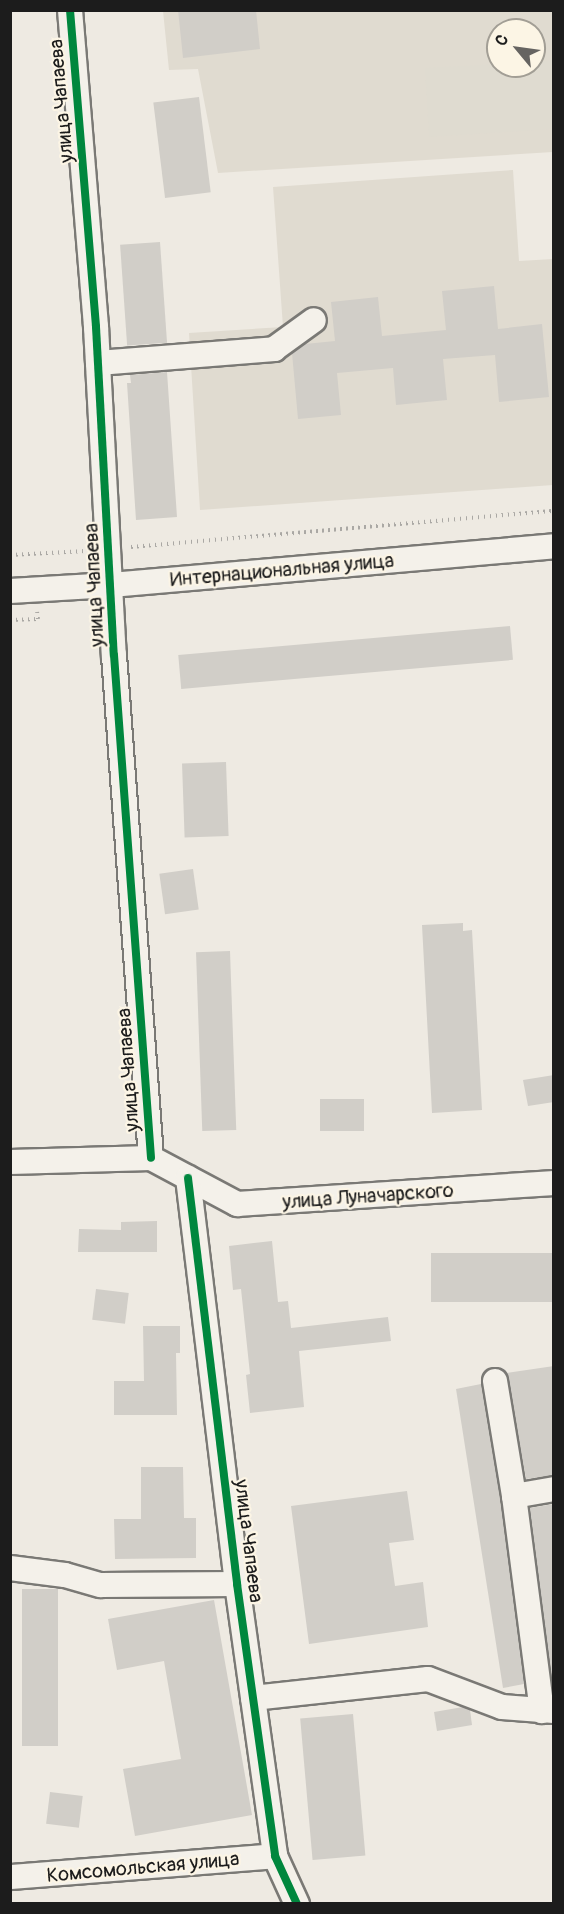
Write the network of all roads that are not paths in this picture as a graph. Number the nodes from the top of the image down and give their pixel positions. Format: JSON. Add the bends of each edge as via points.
{"nodes":[{"id":1,"x":70,"y":10,"type":"edge"},
{"id":2,"x":314,"y":320,"type":"dead end"},
{"id":3,"x":98,"y":363,"type":"junction"},
{"id":4,"x":554,"y":546,"type":"edge"},
{"id":5,"x":111,"y":585,"type":"junction"},
{"id":6,"x":10,"y":591,"type":"edge"},
{"id":7,"x":151,"y":1158,"type":"junction"},
{"id":8,"x":10,"y":1162,"type":"edge"},
{"id":9,"x":188,"y":1178,"type":"junction"},
{"id":10,"x":554,"y":1183,"type":"edge"},
{"id":11,"x":495,"y":1381,"type":"dead end"},
{"id":12,"x":554,"y":1489,"type":"edge"},
{"id":13,"x":513,"y":1496,"type":"junction"},
{"id":14,"x":10,"y":1568,"type":"edge"},
{"id":15,"x":237,"y":1584,"type":"junction"},
{"id":16,"x":253,"y":1698,"type":"junction"},
{"id":17,"x":548,"y":1711,"type":"edge"},
{"id":18,"x":275,"y":1856,"type":"junction"},
{"id":19,"x":10,"y":1877,"type":"edge"},
{"id":20,"x":297,"y":1904,"type":"edge"}],
"edges":[{"from":1,"to":3,"type":"street","name":"улица Чапаева"},
{"from":2,"to":3,"type":"street","via":[[274,349]]},
{"from":3,"to":5,"type":"street","name":"улица Чапаева"},
{"from":4,"to":5,"type":"street","name":"Интернациональная улица"},
{"from":5,"to":6,"type":"street","name":"Интернациональная улица"},
{"from":5,"to":7,"type":"street","name":"улица Чапаева"},
{"from":7,"to":8,"type":"street"},
{"from":7,"to":9,"type":"street","name":"улица Чапаева"},
{"from":9,"to":10,"type":"street","name":"улица Луначарского","via":[[237,1204]]},
{"from":9,"to":15,"type":"street","name":"улица Чапаева"},
{"from":11,"to":13,"type":"street"},
{"from":12,"to":13,"type":"street"},
{"from":13,"to":17,"type":"street"},
{"from":14,"to":15,"type":"street","via":[[65,1575],[101,1585]]},
{"from":15,"to":16,"type":"street","name":"улица Чапаева"},
{"from":16,"to":17,"type":"street","via":[[428,1679],[502,1707]]},
{"from":16,"to":18,"type":"street","name":"улица Чапаева"},
{"from":18,"to":19,"type":"street","name":"Комсомольская улица"},
{"from":18,"to":20,"type":"street","name":"улица Чапаева"}]}
